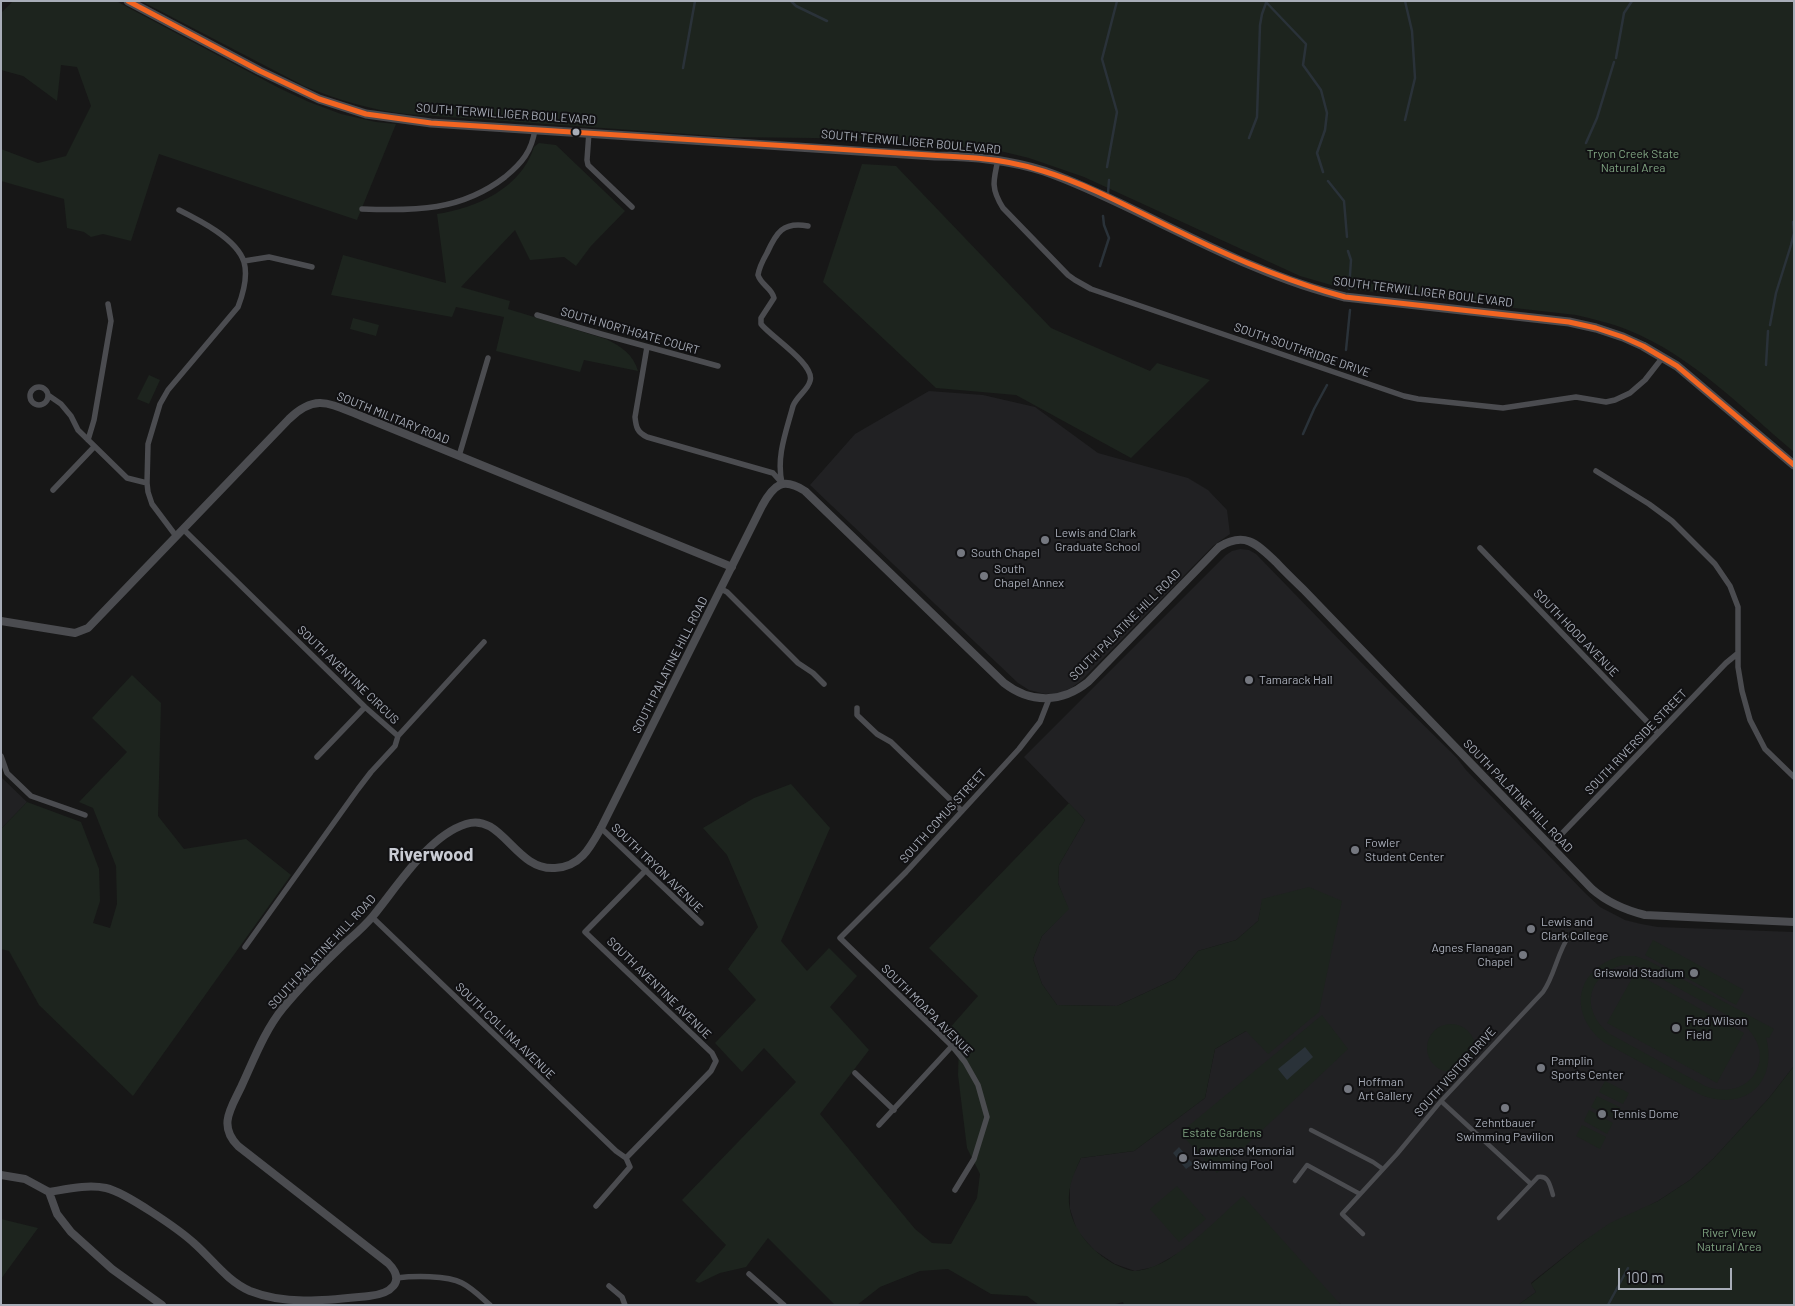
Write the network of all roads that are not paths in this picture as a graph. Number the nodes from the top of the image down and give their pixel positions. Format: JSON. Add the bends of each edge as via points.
{"nodes":[{"id":1,"x":128,"y":1,"type":"edge"},
{"id":2,"x":535,"y":129,"type":"junction"},
{"id":3,"x":589,"y":132,"type":"junction"},
{"id":4,"x":998,"y":160,"type":"junction"},
{"id":5,"x":632,"y":207,"type":"dead end"},
{"id":6,"x":362,"y":209,"type":"dead end"},
{"id":7,"x":179,"y":210,"type":"dead end"},
{"id":8,"x":808,"y":226,"type":"dead end"},
{"id":9,"x":244,"y":261,"type":"junction"},
{"id":10,"x":312,"y":267,"type":"dead end"},
{"id":11,"x":108,"y":304,"type":"dead end"},
{"id":12,"x":537,"y":315,"type":"dead end"},
{"id":13,"x":647,"y":347,"type":"junction"},
{"id":14,"x":1663,"y":357,"type":"junction"},
{"id":15,"x":488,"y":358,"type":"dead end"},
{"id":16,"x":718,"y":366,"type":"dead end"},
{"id":17,"x":48,"y":395,"type":"dead end"},
{"id":18,"x":88,"y":440,"type":"junction"},
{"id":19,"x":94,"y":447,"type":"junction"},
{"id":20,"x":459,"y":456,"type":"junction"},
{"id":21,"x":1794,"y":465,"type":"edge"},
{"id":22,"x":1596,"y":471,"type":"dead end"},
{"id":23,"x":147,"y":483,"type":"junction"},
{"id":24,"x":782,"y":483,"type":"junction"},
{"id":25,"x":53,"y":490,"type":"dead end"},
{"id":26,"x":183,"y":529,"type":"junction"},
{"id":27,"x":176,"y":536,"type":"junction"},
{"id":28,"x":1480,"y":548,"type":"dead end"},
{"id":29,"x":732,"y":567,"type":"junction"},
{"id":30,"x":721,"y":589,"type":"junction"},
{"id":31,"x":1,"y":621,"type":"edge"},
{"id":32,"x":484,"y":642,"type":"dead end"},
{"id":33,"x":1737,"y":654,"type":"junction"},
{"id":34,"x":824,"y":684,"type":"dead end"},
{"id":35,"x":1049,"y":699,"type":"junction"},
{"id":36,"x":366,"y":707,"type":"junction"},
{"id":37,"x":857,"y":708,"type":"dead end"},
{"id":38,"x":1658,"y":733,"type":"junction"},
{"id":39,"x":398,"y":736,"type":"junction"},
{"id":40,"x":1,"y":756,"type":"edge"},
{"id":41,"x":317,"y":757,"type":"dead end"},
{"id":42,"x":1794,"y":777,"type":"edge"},
{"id":43,"x":962,"y":811,"type":"junction"},
{"id":44,"x":85,"y":815,"type":"dead end"},
{"id":45,"x":601,"y":828,"type":"junction"},
{"id":46,"x":1550,"y":846,"type":"junction"},
{"id":47,"x":646,"y":870,"type":"junction"},
{"id":48,"x":372,"y":918,"type":"junction"},
{"id":49,"x":1794,"y":922,"type":"edge"},
{"id":50,"x":700,"y":923,"type":"dead end"},
{"id":51,"x":1569,"y":936,"type":"dead end"},
{"id":52,"x":840,"y":938,"type":"joint"},
{"id":53,"x":245,"y":947,"type":"dead end"},
{"id":54,"x":952,"y":1046,"type":"junction"},
{"id":55,"x":855,"y":1073,"type":"dead end"},
{"id":56,"x":1441,"y":1101,"type":"junction"},
{"id":57,"x":894,"y":1110,"type":"junction"},
{"id":58,"x":879,"y":1125,"type":"dead end"},
{"id":59,"x":1311,"y":1130,"type":"dead end"},
{"id":60,"x":626,"y":1158,"type":"junction"},
{"id":61,"x":1383,"y":1169,"type":"junction"},
{"id":62,"x":1,"y":1175,"type":"edge"},
{"id":63,"x":1296,"y":1182,"type":"dead end"},
{"id":64,"x":1531,"y":1184,"type":"junction"},
{"id":65,"x":955,"y":1190,"type":"dead end"},
{"id":66,"x":49,"y":1192,"type":"junction"},
{"id":67,"x":1360,"y":1194,"type":"junction"},
{"id":68,"x":1553,"y":1195,"type":"dead end"},
{"id":69,"x":596,"y":1206,"type":"dead end"},
{"id":70,"x":1499,"y":1218,"type":"dead end"},
{"id":71,"x":1363,"y":1234,"type":"dead end"},
{"id":72,"x":749,"y":1274,"type":"dead end"},
{"id":73,"x":396,"y":1278,"type":"junction"},
{"id":74,"x":609,"y":1286,"type":"dead end"},
{"id":75,"x":162,"y":1305,"type":"edge"},
{"id":76,"x":490,"y":1305,"type":"edge"},
{"id":77,"x":625,"y":1305,"type":"edge"},
{"id":78,"x":784,"y":1305,"type":"edge"}],
"edges":[{"from":1,"to":2,"type":"main road","name":"SOUTH TERWILLIGER BOULEVARD","via":[[260,71],[347,109],[416,122]]},
{"from":2,"to":3,"type":"main road","name":"SOUTH TERWILLIGER BOULEVARD"},
{"from":2,"to":6,"type":"street","via":[[531,146],[518,167],[489,190],[427,209]]},
{"from":3,"to":4,"type":"main road","name":"SOUTH TERWILLIGER BOULEVARD"},
{"from":3,"to":5,"type":"street","via":[[588,163]]},
{"from":4,"to":14,"type":"main road","name":"SOUTH TERWILLIGER BOULEVARD","via":[[1036,169],[1099,193],[1224,253],[1312,289],[1345,297],[1569,322],[1623,336]]},
{"from":4,"to":14,"type":"street","name":"SOUTH SOUTHRIDGE DRIVE","via":[[993,188],[1002,208],[1075,280],[1092,289],[1404,396],[1503,408],[1576,397],[1606,402],[1630,394]]},
{"from":7,"to":9,"type":"street","via":[[220,233]]},
{"from":8,"to":24,"type":"street","via":[[798,224],[778,232],[758,275],[774,298],[760,322],[794,353],[811,377],[793,406],[779,458]]},
{"from":9,"to":10,"type":"street","via":[[269,257]]},
{"from":9,"to":23,"type":"street","via":[[243,296],[238,307],[168,390],[160,404],[148,444]]},
{"from":11,"to":18,"type":"street","via":[[111,321]]},
{"from":12,"to":13,"type":"street","name":"SOUTH NORTHGATE COURT"},
{"from":13,"to":16,"type":"street","name":"SOUTH NORTHGATE COURT"},
{"from":13,"to":24,"type":"street","via":[[635,417],[637,430],[646,437],[772,473]]},
{"from":14,"to":21,"type":"main road","name":"SOUTH TERWILLIGER BOULEVARD"},
{"from":15,"to":20,"type":"street"},
{"from":17,"to":18,"type":"street","via":[[61,404]]},
{"from":18,"to":19,"type":"street"},
{"from":19,"to":23,"type":"street","via":[[127,478]]},
{"from":19,"to":25,"type":"street"},
{"from":20,"to":26,"type":"street","name":"SOUTH MILITARY ROAD","via":[[337,407],[309,404],[289,419]]},
{"from":20,"to":29,"type":"street","name":"SOUTH MILITARY ROAD"},
{"from":22,"to":33,"type":"street","via":[[1672,521],[1721,572],[1734,593],[1738,607]]},
{"from":23,"to":27,"type":"street","via":[[152,504]]},
{"from":24,"to":29,"type":"street","name":"SOUTH PALATINE HILL ROAD","via":[[767,497]]},
{"from":24,"to":35,"type":"street","name":"SOUTH PALATINE HILL ROAD","via":[[806,491],[1004,683],[1025,695]]},
{"from":26,"to":27,"type":"street","name":"SOUTH MILITARY ROAD"},
{"from":26,"to":36,"type":"street","name":"SOUTH AVENTINE CIRCUS"},
{"from":27,"to":31,"type":"street","name":"SOUTH MILITARY ROAD","via":[[84,631],[76,633]]},
{"from":28,"to":38,"type":"street","name":"SOUTH HOOD AVENUE"},
{"from":29,"to":30,"type":"street","name":"SOUTH PALATINE HILL ROAD"},
{"from":30,"to":34,"type":"street"},
{"from":30,"to":45,"type":"street","name":"SOUTH PALATINE HILL ROAD"},
{"from":32,"to":39,"type":"street"},
{"from":33,"to":38,"type":"street","name":"SOUTH RIVERSIDE STREET"},
{"from":33,"to":42,"type":"street","via":[[1742,691],[1754,730],[1766,750]]},
{"from":35,"to":43,"type":"street","name":"SOUTH COMUS STREET","via":[[1037,728]]},
{"from":35,"to":46,"type":"street","name":"SOUTH PALATINE HILL ROAD","via":[[1065,695],[1088,682],[1219,547],[1233,540],[1246,540],[1258,545],[1304,590]]},
{"from":36,"to":39,"type":"street","name":"SOUTH AVENTINE CIRCUS"},
{"from":36,"to":41,"type":"street"},
{"from":37,"to":43,"type":"street","via":[[857,716],[891,742]]},
{"from":38,"to":46,"type":"street","name":"SOUTH RIVERSIDE STREET"},
{"from":39,"to":53,"type":"street","name":"SOUTH AVENTINE CIRCUS","via":[[395,746],[358,789]]},
{"from":40,"to":44,"type":"street","via":[[7,773],[31,796]]},
{"from":43,"to":52,"type":"street","name":"SOUTH COMUS STREET"},
{"from":45,"to":47,"type":"street","name":"SOUTH TRYON AVENUE"},
{"from":45,"to":48,"type":"street","name":"SOUTH PALATINE HILL ROAD","via":[[579,860],[563,868],[552,869],[530,862],[487,824],[465,824],[424,854]]},
{"from":46,"to":49,"type":"street","name":"SOUTH PALATINE HILL ROAD","via":[[1596,893],[1633,912],[1656,916]]},
{"from":47,"to":50,"type":"street","name":"SOUTH TRYON AVENUE"},
{"from":47,"to":60,"type":"street","name":"SOUTH AVENTINE AVENUE","via":[[586,932],[712,1053],[716,1061],[711,1071]]},
{"from":48,"to":60,"type":"street","name":"SOUTH COLLINA AVENUE"},
{"from":48,"to":73,"type":"street","name":"SOUTH PALATINE HILL ROAD","via":[[315,972],[275,1019],[228,1114],[226,1125],[228,1134],[238,1146],[388,1263]]},
{"from":51,"to":56,"type":"street","name":"SOUTH VISITOR DRIVE","via":[[1543,992]]},
{"from":52,"to":54,"type":"street","name":"SOUTH MOAPA AVENUE"},
{"from":54,"to":57,"type":"street"},
{"from":54,"to":65,"type":"street","name":"SOUTH MOAPA AVENUE","via":[[978,1085],[987,1117],[974,1159]]},
{"from":55,"to":57,"type":"street"},
{"from":56,"to":61,"type":"street","name":"SOUTH VISITOR DRIVE"},
{"from":56,"to":64,"type":"street"},
{"from":57,"to":58,"type":"street"},
{"from":59,"to":61,"type":"street"},
{"from":60,"to":69,"type":"street","via":[[630,1167]]},
{"from":61,"to":67,"type":"street","name":"SOUTH VISITOR DRIVE"},
{"from":62,"to":66,"type":"street","via":[[25,1179]]},
{"from":63,"to":67,"type":"street","via":[[1307,1165]]},
{"from":64,"to":68,"type":"street","via":[[1538,1177],[1546,1178]]},
{"from":64,"to":70,"type":"street"},
{"from":66,"to":73,"type":"street","via":[[97,1187],[115,1190],[187,1237],[239,1285],[272,1298],[301,1301],[380,1295],[390,1290]]},
{"from":66,"to":75,"type":"street","via":[[57,1214],[71,1232],[112,1270]]},
{"from":67,"to":71,"type":"street","name":"SOUTH VISITOR DRIVE","via":[[1342,1214]]},
{"from":72,"to":78,"type":"street"},
{"from":73,"to":76,"type":"street","via":[[408,1276],[462,1282]]},
{"from":74,"to":77,"type":"street","via":[[622,1297]]}]}
